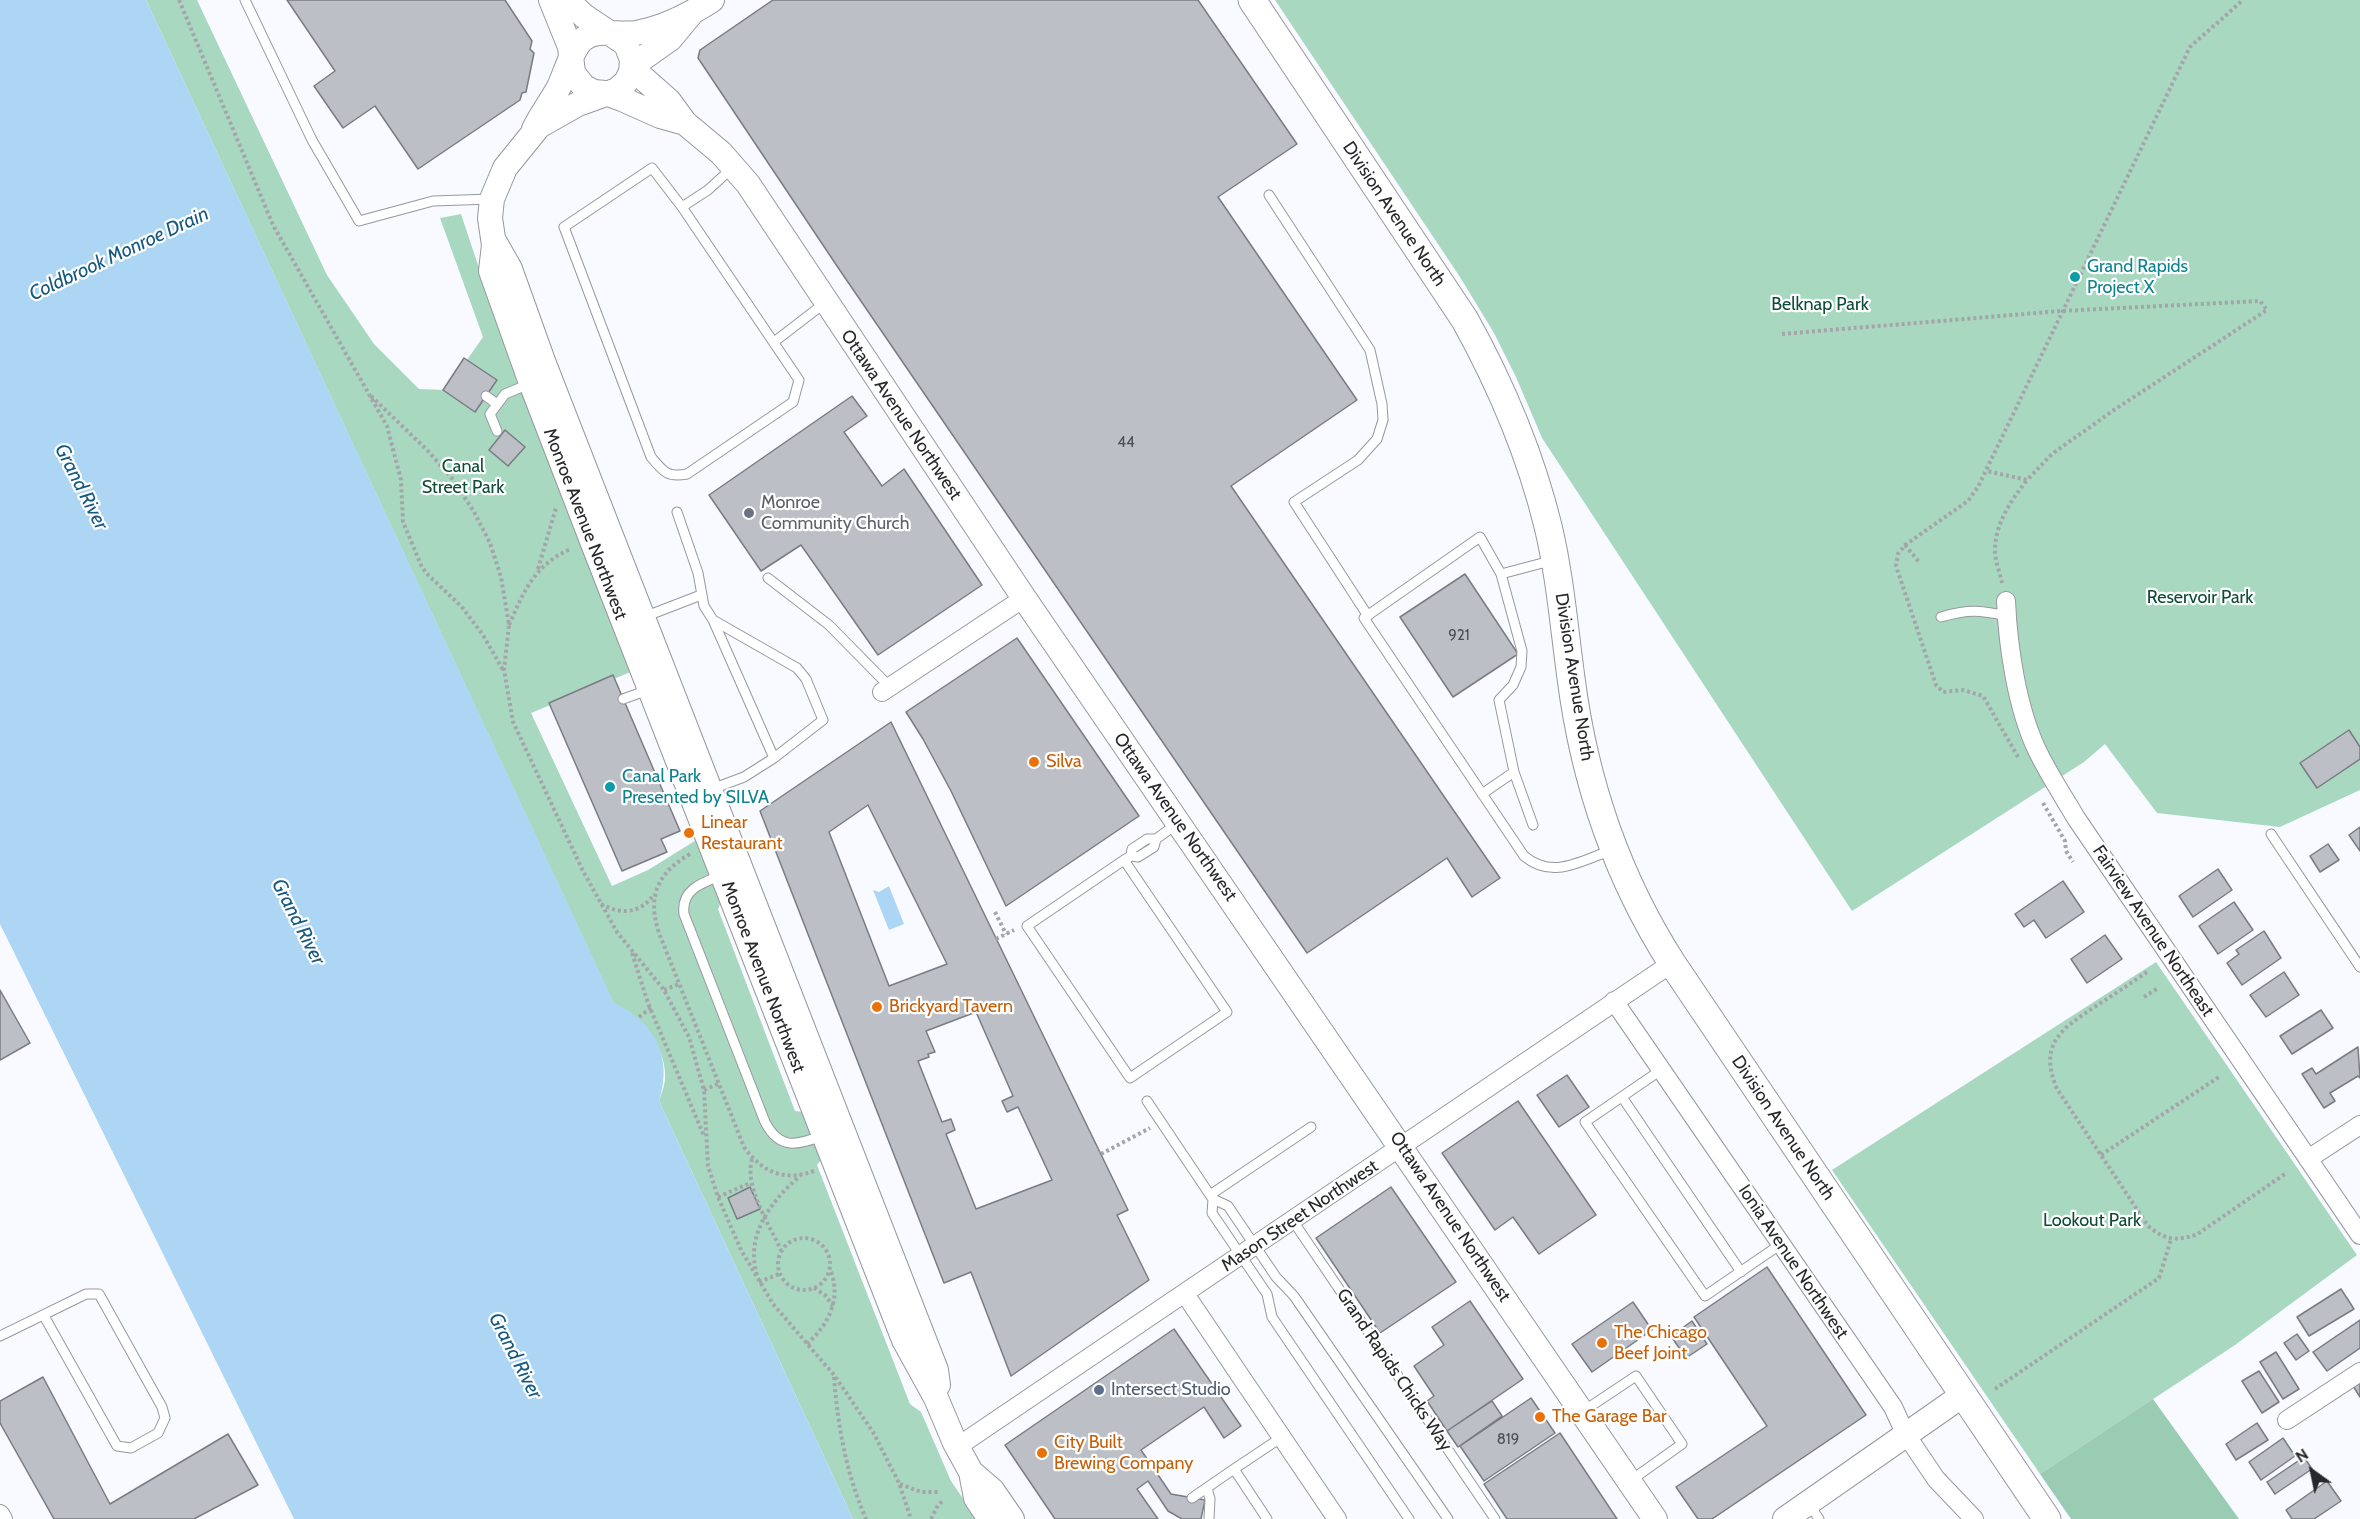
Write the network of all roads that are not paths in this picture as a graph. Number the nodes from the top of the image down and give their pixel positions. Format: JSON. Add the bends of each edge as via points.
{"nodes":[{"id":1,"x":245,"y":0,"type":"edge"},
{"id":2,"x":551,"y":0,"type":"edge"},
{"id":3,"x":567,"y":0,"type":"edge"},
{"id":4,"x":712,"y":0,"type":"edge"},
{"id":5,"x":1252,"y":0,"type":"edge"},
{"id":6,"x":690,"y":15,"type":"junction"},
{"id":7,"x":611,"y":34,"type":"junction"},
{"id":8,"x":573,"y":57,"type":"junction"},
{"id":9,"x":632,"y":66,"type":"junction"},
{"id":10,"x":605,"y":93,"type":"junction"},
{"id":11,"x":685,"y":123,"type":"junction"},
{"id":12,"x":534,"y":131,"type":"junction"},
{"id":13,"x":734,"y":167,"type":"junction"},
{"id":14,"x":1269,"y":195,"type":"dead end"},
{"id":15,"x":492,"y":199,"type":"junction"},
{"id":16,"x":682,"y":207,"type":"junction"},
{"id":17,"x":494,"y":239,"type":"junction"},
{"id":18,"x":826,"y":302,"type":"junction"},
{"id":19,"x":774,"y":342,"type":"junction"},
{"id":20,"x":531,"y":383,"type":"junction"},
{"id":21,"x":486,"y":396,"type":"dead end"},
{"id":22,"x":497,"y":404,"type":"junction"},
{"id":23,"x":497,"y":431,"type":"dead end"},
{"id":24,"x":677,"y":512,"type":"dead end"},
{"id":25,"x":1555,"y":560,"type":"junction"},
{"id":26,"x":1501,"y":574,"type":"junction"},
{"id":27,"x":768,"y":578,"type":"dead end"},
{"id":28,"x":701,"y":595,"type":"junction"},
{"id":29,"x":1024,"y":598,"type":"junction"},
{"id":30,"x":2006,"y":609,"type":"joint"},
{"id":31,"x":1368,"y":616,"type":"junction"},
{"id":32,"x":643,"y":617,"type":"junction"},
{"id":33,"x":1941,"y":617,"type":"dead end"},
{"id":34,"x":713,"y":620,"type":"junction"},
{"id":35,"x":650,"y":689,"type":"junction"},
{"id":36,"x":886,"y":690,"type":"joint"},
{"id":37,"x":623,"y":699,"type":"dead end"},
{"id":38,"x":684,"y":724,"type":"junction"},
{"id":39,"x":774,"y":758,"type":"junction"},
{"id":40,"x":1514,"y":772,"type":"junction"},
{"id":41,"x":710,"y":790,"type":"junction"},
{"id":42,"x":1482,"y":794,"type":"junction"},
{"id":43,"x":1179,"y":823,"type":"junction"},
{"id":44,"x":1533,"y":825,"type":"dead end"},
{"id":45,"x":2271,"y":834,"type":"dead end"},
{"id":46,"x":1614,"y":849,"type":"junction"},
{"id":47,"x":1128,"y":858,"type":"junction"},
{"id":48,"x":731,"y":872,"type":"junction"},
{"id":49,"x":1672,"y":963,"type":"junction"},
{"id":50,"x":2360,"y":967,"type":"edge"},
{"id":51,"x":1614,"y":1001,"type":"junction"},
{"id":52,"x":1661,"y":1070,"type":"junction"},
{"id":53,"x":1622,"y":1097,"type":"junction"},
{"id":54,"x":1147,"y":1101,"type":"dead end"},
{"id":55,"x":2360,"y":1125,"type":"edge"},
{"id":56,"x":1311,"y":1127,"type":"dead end"},
{"id":57,"x":824,"y":1135,"type":"junction"},
{"id":58,"x":1402,"y":1147,"type":"junction"},
{"id":59,"x":2308,"y":1159,"type":"junction"},
{"id":60,"x":1212,"y":1197,"type":"junction"},
{"id":61,"x":1293,"y":1221,"type":"junction"},
{"id":62,"x":2360,"y":1235,"type":"edge"},
{"id":63,"x":1781,"y":1244,"type":"junction"},
{"id":64,"x":877,"y":1245,"type":"junction"},
{"id":65,"x":1248,"y":1251,"type":"junction"},
{"id":66,"x":1741,"y":1272,"type":"junction"},
{"id":67,"x":1185,"y":1294,"type":"junction"},
{"id":68,"x":44,"y":1316,"type":"junction"},
{"id":69,"x":0,"y":1336,"type":"edge"},
{"id":70,"x":2360,"y":1372,"type":"edge"},
{"id":71,"x":1963,"y":1395,"type":"junction"},
{"id":72,"x":1582,"y":1412,"type":"junction"},
{"id":73,"x":2288,"y":1420,"type":"dead end"},
{"id":74,"x":1905,"y":1433,"type":"junction"},
{"id":75,"x":1282,"y":1437,"type":"junction"},
{"id":76,"x":957,"y":1447,"type":"junction"},
{"id":77,"x":1234,"y":1469,"type":"junction"},
{"id":78,"x":971,"y":1472,"type":"junction"},
{"id":79,"x":1630,"y":1481,"type":"junction"},
{"id":80,"x":1207,"y":1488,"type":"junction"},
{"id":81,"x":1192,"y":1498,"type":"dead end"},
{"id":82,"x":1814,"y":1511,"type":"edge"},
{"id":83,"x":0,"y":1514,"type":"edge"},
{"id":84,"x":3,"y":1519,"type":"edge"},
{"id":85,"x":990,"y":1519,"type":"edge"},
{"id":86,"x":1012,"y":1519,"type":"edge"},
{"id":87,"x":1209,"y":1519,"type":"edge"},
{"id":88,"x":1267,"y":1519,"type":"edge"},
{"id":89,"x":1337,"y":1519,"type":"edge"},
{"id":90,"x":1409,"y":1519,"type":"edge"},
{"id":91,"x":1448,"y":1519,"type":"edge"},
{"id":92,"x":1495,"y":1519,"type":"edge"},
{"id":93,"x":1655,"y":1519,"type":"edge"},
{"id":94,"x":1785,"y":1519,"type":"edge"},
{"id":95,"x":1974,"y":1519,"type":"edge"},
{"id":96,"x":2047,"y":1519,"type":"edge"}],
"edges":[{"from":1,"to":15,"type":"lane","via":[[312,140],[359,221],[433,201]]},
{"from":2,"to":8,"type":"main road"},
{"from":3,"to":7,"type":"main road"},
{"from":4,"to":6,"type":"main road"},
{"from":5,"to":25,"type":"main road","name":"Division Avenue North","via":[[1465,320],[1484,355],[1521,437]]},
{"from":6,"to":7,"type":"main road","via":[[636,33]]},
{"from":6,"to":9,"type":"main road","name":"Monroe Avenue Northwest","via":[[670,39]]},
{"from":7,"to":8,"type":"main road","via":[[588,36]]},
{"from":7,"to":9,"type":"main road","via":[[626,44]]},
{"from":8,"to":10,"type":"main road","name":"Ottawa Avenue Northwest","via":[[573,73],[579,83],[588,90]]},
{"from":8,"to":12,"type":"main road","name":"Monroe Avenue Northwest"},
{"from":9,"to":10,"type":"main road","name":"Monroe Avenue Northwest","via":[[622,86]]},
{"from":9,"to":11,"type":"main road","name":"Ottawa Avenue Northwest","via":[[669,101]]},
{"from":10,"to":11,"type":"main road","name":"Ottawa Avenue Northwest"},
{"from":10,"to":12,"type":"main road","name":"Monroe Avenue Northwest","via":[[578,104]]},
{"from":11,"to":13,"type":"main road","name":"Ottawa Avenue Northwest"},
{"from":12,"to":15,"type":"main road","name":"Monroe Avenue Northwest","via":[[505,168]]},
{"from":13,"to":16,"type":"lane"},
{"from":13,"to":18,"type":"main road","name":"Ottawa Avenue Northwest"},
{"from":14,"to":31,"type":"lane","via":[[1370,350],[1380,385],[1383,420],[1377,439],[1358,460],[1294,502]]},
{"from":15,"to":17,"type":"main road","name":"Monroe Avenue Northwest"},
{"from":16,"to":19,"type":"lane"},
{"from":16,"to":19,"type":"lane","via":[[652,168],[564,227],[651,457],[661,469],[676,476],[687,474],[793,402],[799,380]]},
{"from":17,"to":20,"type":"main road","name":"Monroe Avenue Northwest","via":[[491,271]]},
{"from":17,"to":32,"type":"main road","name":"Monroe Avenue Northwest","via":[[510,269]]},
{"from":18,"to":19,"type":"lane"},
{"from":18,"to":29,"type":"main road","name":"Ottawa Avenue Northwest"},
{"from":20,"to":22,"type":"lane","via":[[505,393]]},
{"from":20,"to":35,"type":"main road","name":"Monroe Avenue Northwest"},
{"from":21,"to":22,"type":"lane"},
{"from":22,"to":23,"type":"lane","via":[[490,414]]},
{"from":24,"to":28,"type":"lane","via":[[700,577]]},
{"from":25,"to":26,"type":"lane"},
{"from":25,"to":46,"type":"main road","name":"Division Avenue North","via":[[1577,716],[1590,778]]},
{"from":26,"to":31,"type":"lane","via":[[1480,537]]},
{"from":26,"to":40,"type":"lane","via":[[1522,651],[1521,667],[1513,685],[1499,700]]},
{"from":27,"to":36,"type":"lane","via":[[829,625]]},
{"from":28,"to":32,"type":"lane"},
{"from":28,"to":34,"type":"lane"},
{"from":29,"to":36,"type":"street"},
{"from":29,"to":43,"type":"main road","name":"Ottawa Avenue Northwest"},
{"from":30,"to":33,"type":"lane","via":[[1965,610]]},
{"from":30,"to":59,"type":"street","name":"Fairview Avenue Northeast","via":[[2022,705],[2053,779]]},
{"from":31,"to":42,"type":"lane","via":[[1364,618]]},
{"from":32,"to":38,"type":"main road","name":"Monroe Avenue Northwest"},
{"from":34,"to":39,"type":"lane"},
{"from":34,"to":39,"type":"lane","via":[[791,663],[806,679],[823,720]]},
{"from":35,"to":37,"type":"lane"},
{"from":35,"to":38,"type":"lane","via":[[659,687],[665,691]]},
{"from":35,"to":48,"type":"main road","name":"Monroe Avenue Northwest"},
{"from":38,"to":41,"type":"main road","name":"Monroe Avenue Northwest"},
{"from":39,"to":41,"type":"lane","via":[[744,777]]},
{"from":40,"to":42,"type":"lane"},
{"from":40,"to":44,"type":"lane"},
{"from":41,"to":48,"type":"main road","name":"Monroe Avenue Northwest"},
{"from":42,"to":46,"type":"lane","via":[[1516,845],[1534,864],[1562,868]]},
{"from":43,"to":47,"type":"lane","via":[[1132,849]]},
{"from":43,"to":58,"type":"main road","name":"Ottawa Avenue Northwest"},
{"from":45,"to":50,"type":"lane"},
{"from":46,"to":49,"type":"main road","name":"Division Avenue North","via":[[1648,923]]},
{"from":47,"to":47,"type":"lane","via":[[1027,926],[1130,1078],[1227,1012]]},
{"from":48,"to":57,"type":"main road","name":"Monroe Avenue Northwest"},
{"from":48,"to":57,"type":"lane","via":[[701,883],[687,894],[686,922],[768,1128],[782,1141],[792,1144]]},
{"from":48,"to":64,"type":"main road","name":"Monroe Avenue Northwest"},
{"from":49,"to":51,"type":"street","name":"Mason Street Northwest"},
{"from":49,"to":71,"type":"main road","name":"Division Avenue North"},
{"from":51,"to":52,"type":"street","name":"Ionia Avenue Northwest"},
{"from":51,"to":58,"type":"street","name":"Mason Street Northwest"},
{"from":52,"to":53,"type":"lane"},
{"from":52,"to":63,"type":"street","name":"Ionia Avenue Northwest"},
{"from":53,"to":66,"type":"lane"},
{"from":53,"to":66,"type":"lane","via":[[1585,1122],[1705,1296]]},
{"from":54,"to":60,"type":"lane"},
{"from":55,"to":59,"type":"street"},
{"from":56,"to":60,"type":"lane"},
{"from":57,"to":64,"type":"main road","name":"Monroe Avenue Northwest"},
{"from":58,"to":61,"type":"street","name":"Mason Street Northwest"},
{"from":58,"to":72,"type":"main road","name":"Ottawa Avenue Northwest"},
{"from":59,"to":62,"type":"street","name":"Fairview Avenue Northeast"},
{"from":60,"to":65,"type":"lane","via":[[1228,1206]]},
{"from":60,"to":65,"type":"lane","via":[[1214,1216]]},
{"from":61,"to":65,"type":"street","name":"Mason Street Northwest"},
{"from":61,"to":92,"type":"lane","name":"Grand Rapids Chicks Way"},
{"from":63,"to":66,"type":"lane"},
{"from":63,"to":74,"type":"street","name":"Ionia Avenue Northwest","via":[[1893,1407]]},
{"from":64,"to":76,"type":"main road","name":"Monroe Avenue Northwest","via":[[908,1349]]},
{"from":65,"to":67,"type":"street","name":"Mason Street Northwest"},
{"from":65,"to":90,"type":"lane","via":[[1267,1294],[1272,1317]]},
{"from":65,"to":91,"type":"lane","via":[[1294,1296]]},
{"from":67,"to":75,"type":"street"},
{"from":67,"to":76,"type":"street","name":"Mason Street Northwest"},
{"from":68,"to":68,"type":"lane","via":[[86,1294],[99,1294],[162,1407],[165,1418],[158,1432],[131,1448],[117,1446]]},
{"from":68,"to":69,"type":"lane"},
{"from":70,"to":73,"type":"street"},
{"from":71,"to":74,"type":"main road"},
{"from":71,"to":96,"type":"main road","name":"Division Avenue North"},
{"from":72,"to":79,"type":"main road","name":"Ottawa Avenue Northwest"},
{"from":72,"to":79,"type":"lane","via":[[1636,1376],[1682,1444]]},
{"from":74,"to":82,"type":"main road"},
{"from":74,"to":95,"type":"street","name":"Ionia Avenue Northwest","via":[[1936,1479]]},
{"from":75,"to":77,"type":"lane"},
{"from":75,"to":89,"type":"street"},
{"from":76,"to":78,"type":"main road","name":"Monroe Avenue Northwest"},
{"from":77,"to":80,"type":"lane"},
{"from":77,"to":88,"type":"lane"},
{"from":78,"to":85,"type":"main road","name":"Monroe Avenue Northwest","via":[[974,1494]]},
{"from":78,"to":86,"type":"main road","name":"Monroe Avenue Northwest","via":[[992,1490]]},
{"from":79,"to":93,"type":"main road","name":"Ottawa Avenue Northwest"},
{"from":80,"to":81,"type":"lane"},
{"from":80,"to":87,"type":"lane"},
{"from":82,"to":94,"type":"main road"},
{"from":83,"to":84,"type":"street"}]}
